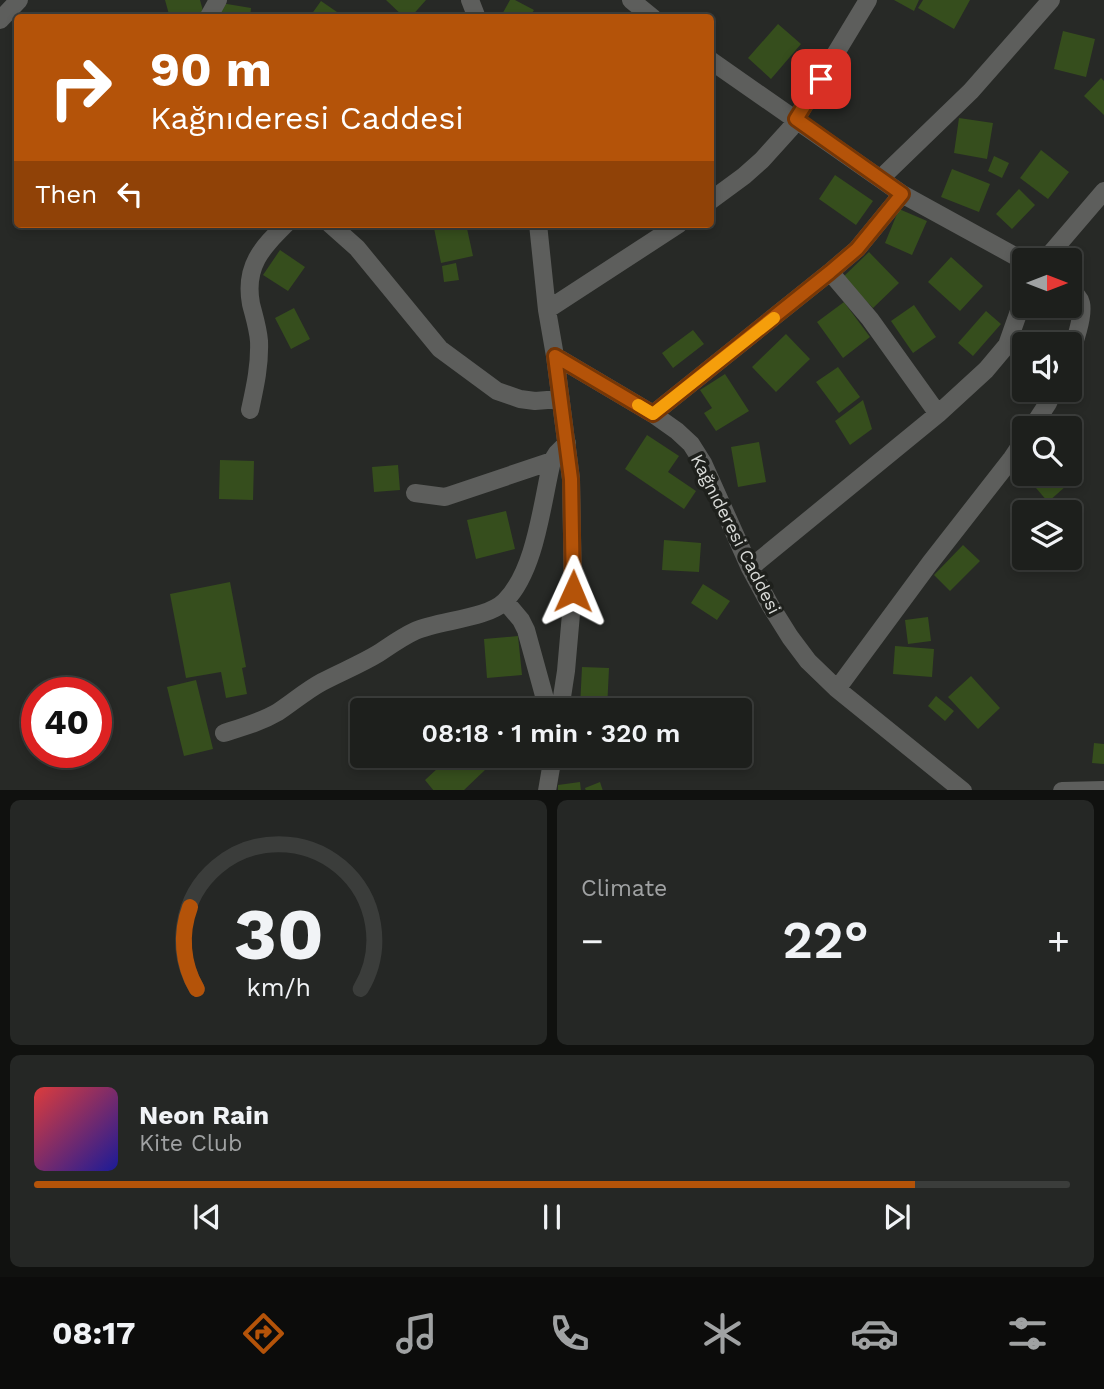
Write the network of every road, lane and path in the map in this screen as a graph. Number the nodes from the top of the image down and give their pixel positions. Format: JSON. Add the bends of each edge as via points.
{"nodes":[{"id":1,"x":19,"y":0,"type":"edge"},
{"id":2,"x":631,"y":0,"type":"edge"},
{"id":3,"x":868,"y":0,"type":"edge"},
{"id":4,"x":1051,"y":0,"type":"edge"},
{"id":5,"x":648,"y":14,"type":"edge"},
{"id":6,"x":0,"y":20,"type":"edge"},
{"id":7,"x":714,"y":63,"type":"edge"},
{"id":8,"x":796,"y":119,"type":"junction"},
{"id":9,"x":881,"y":178,"type":"junction"},
{"id":10,"x":1104,"y":191,"type":"edge"},
{"id":11,"x":902,"y":194,"type":"junction"},
{"id":12,"x":714,"y":198,"type":"edge"},
{"id":13,"x":282,"y":228,"type":"edge"},
{"id":14,"x":334,"y":228,"type":"edge"},
{"id":15,"x":538,"y":228,"type":"edge"},
{"id":16,"x":673,"y":228,"type":"edge"},
{"id":17,"x":1055,"y":248,"type":"edge"},
{"id":18,"x":1012,"y":254,"type":"edge"},
{"id":19,"x":830,"y":272,"type":"junction"},
{"id":20,"x":547,"y":310,"type":"junction"},
{"id":21,"x":1016,"y":318,"type":"edge"},
{"id":22,"x":555,"y":356,"type":"junction"},
{"id":23,"x":560,"y":399,"type":"junction"},
{"id":24,"x":250,"y":410,"type":"dead end"},
{"id":25,"x":653,"y":414,"type":"junction"},
{"id":26,"x":937,"y":414,"type":"junction"},
{"id":27,"x":567,"y":443,"type":"junction"},
{"id":28,"x":1012,"y":458,"type":"edge"},
{"id":29,"x":552,"y":461,"type":"junction"},
{"id":30,"x":415,"y":493,"type":"dead end"},
{"id":31,"x":750,"y":568,"type":"junction"},
{"id":32,"x":505,"y":601,"type":"junction"},
{"id":33,"x":837,"y":689,"type":"junction"},
{"id":34,"x":545,"y":698,"type":"edge"},
{"id":35,"x":562,"y":698,"type":"edge"},
{"id":36,"x":224,"y":733,"type":"dead end"},
{"id":37,"x":551,"y":768,"type":"edge"},
{"id":38,"x":547,"y":790,"type":"edge"},
{"id":39,"x":962,"y":790,"type":"edge"},
{"id":40,"x":1062,"y":790,"type":"edge"},
{"id":41,"x":1104,"y":790,"type":"edge"}],
"edges":[{"from":1,"to":6,"type":"street"},
{"from":2,"to":5,"type":"street"},
{"from":3,"to":8,"type":"street"},
{"from":4,"to":9,"type":"street","via":[[971,91]]},
{"from":7,"to":8,"type":"street"},
{"from":8,"to":9,"type":"street"},
{"from":8,"to":12,"type":"street","via":[[762,160]]},
{"from":9,"to":11,"type":"street"},
{"from":10,"to":17,"type":"street"},
{"from":11,"to":18,"type":"street"},
{"from":11,"to":19,"type":"street","via":[[857,249]]},
{"from":13,"to":24,"type":"street","via":[[263,248],[252,271],[259,358]]},
{"from":14,"to":23,"type":"street","via":[[357,248],[440,349],[497,391],[520,400]]},
{"from":15,"to":20,"type":"street"},
{"from":16,"to":20,"type":"street"},
{"from":19,"to":25,"type":"street"},
{"from":19,"to":26,"type":"street","via":[[870,319]]},
{"from":20,"to":22,"type":"street"},
{"from":21,"to":26,"type":"street","via":[[1007,345]]},
{"from":22,"to":23,"type":"street"},
{"from":22,"to":25,"type":"street","name":"Kağnıderesi Caddesi"},
{"from":23,"to":27,"type":"street"},
{"from":25,"to":31,"type":"street","name":"Kağnıderesi Caddesi","via":[[684,437],[703,463]]},
{"from":26,"to":31,"type":"street"},
{"from":27,"to":29,"type":"street"},
{"from":27,"to":35,"type":"street","via":[[573,591]]},
{"from":28,"to":33,"type":"street"},
{"from":29,"to":30,"type":"street","via":[[445,497]]},
{"from":29,"to":32,"type":"street","via":[[527,565]]},
{"from":31,"to":33,"type":"street","name":"Kağnıderesi Caddesi","via":[[790,637]]},
{"from":32,"to":34,"type":"street","via":[[526,630]]},
{"from":32,"to":36,"type":"street","via":[[491,611],[414,631],[256,723]]},
{"from":33,"to":39,"type":"street","name":"Kağnıderesi Caddesi"},
{"from":37,"to":38,"type":"street"},
{"from":40,"to":41,"type":"street"}]}
